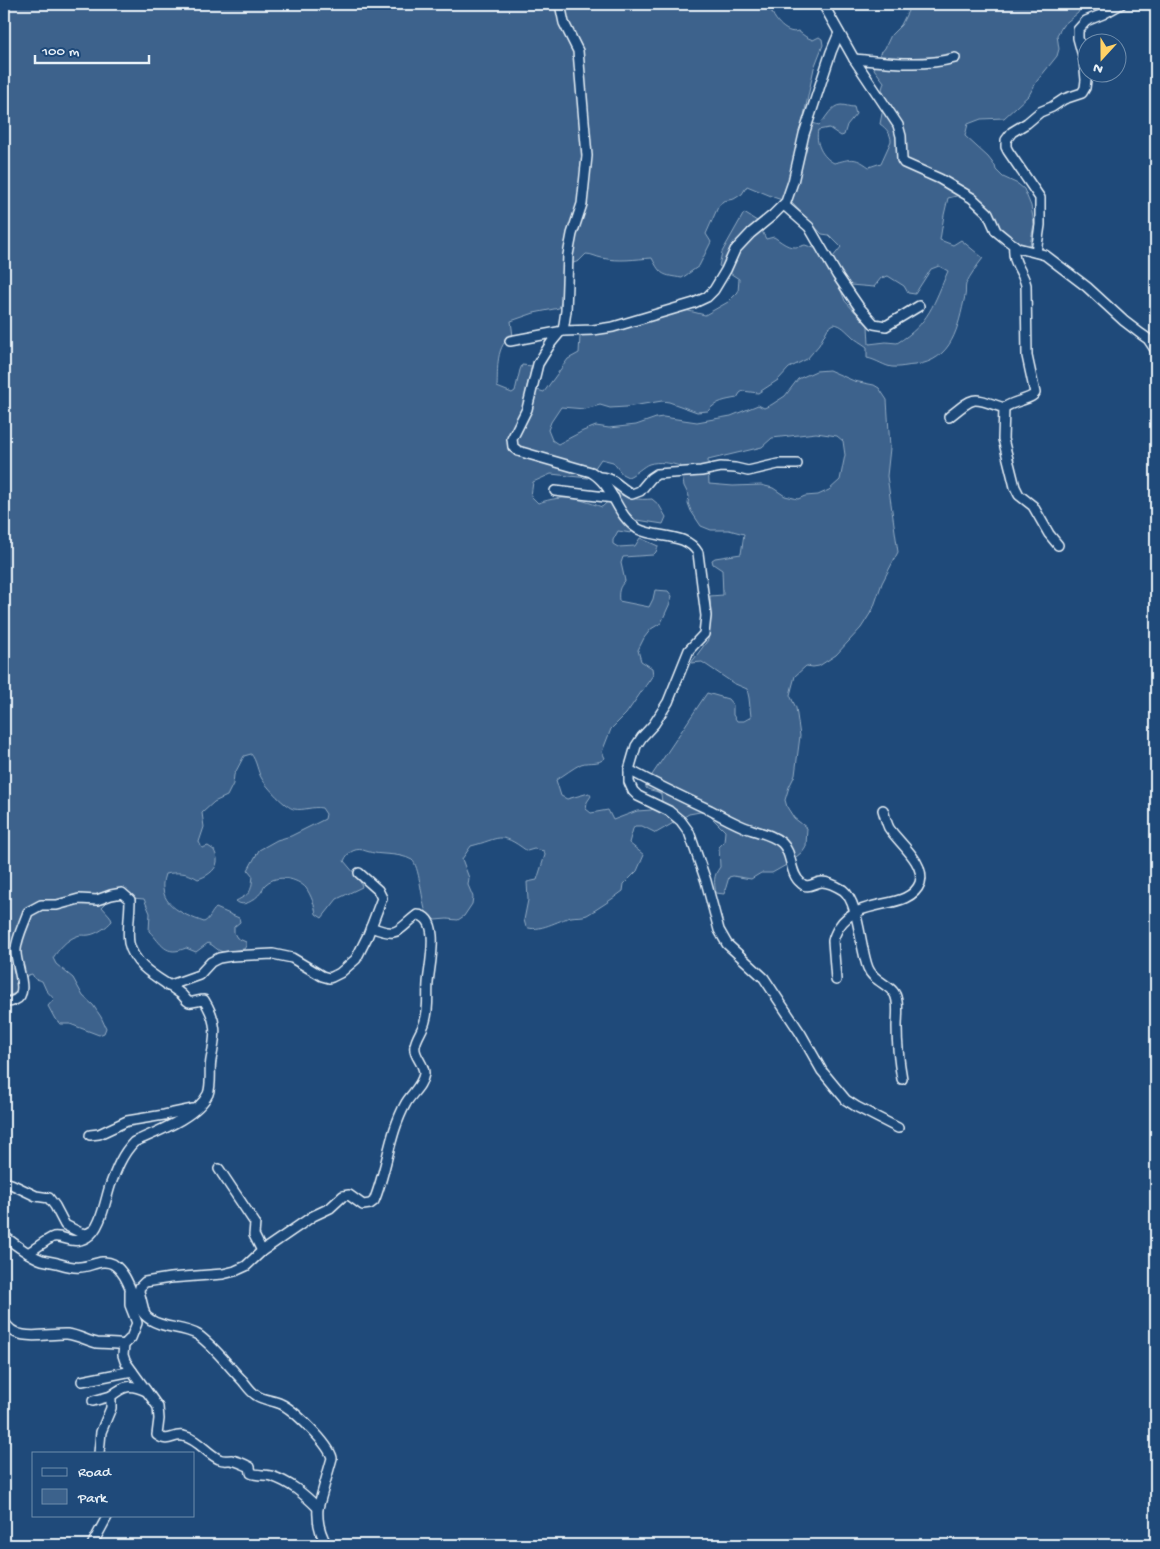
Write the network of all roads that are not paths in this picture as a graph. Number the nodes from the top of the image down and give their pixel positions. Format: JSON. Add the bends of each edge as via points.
{"nodes":[{"id":1,"x":560,"y":4,"type":"edge"},
{"id":2,"x":823,"y":4,"type":"edge"},
{"id":3,"x":1122,"y":4,"type":"edge"},
{"id":4,"x":1151,"y":4,"type":"edge"},
{"id":5,"x":1156,"y":6,"type":"edge"},
{"id":6,"x":839,"y":33,"type":"junction"},
{"id":7,"x":955,"y":58,"type":"dead end"},
{"id":8,"x":854,"y":59,"type":"junction"},
{"id":9,"x":784,"y":205,"type":"junction"},
{"id":10,"x":1014,"y":245,"type":"junction"},
{"id":11,"x":1036,"y":252,"type":"junction"},
{"id":12,"x":920,"y":306,"type":"dead end"},
{"id":13,"x":562,"y":332,"type":"junction"},
{"id":14,"x":510,"y":340,"type":"dead end"},
{"id":15,"x":1156,"y":351,"type":"edge"},
{"id":16,"x":1004,"y":408,"type":"junction"},
{"id":17,"x":949,"y":417,"type":"dead end"},
{"id":18,"x":797,"y":464,"type":"dead end"},
{"id":19,"x":599,"y":477,"type":"junction"},
{"id":20,"x":556,"y":491,"type":"dead end"},
{"id":21,"x":614,"y":498,"type":"junction"},
{"id":22,"x":1058,"y":545,"type":"dead end"},
{"id":23,"x":629,"y":770,"type":"junction"},
{"id":24,"x":883,"y":810,"type":"dead end"},
{"id":25,"x":359,"y":873,"type":"dead end"},
{"id":26,"x":855,"y":912,"type":"junction"},
{"id":27,"x":371,"y":927,"type":"junction"},
{"id":28,"x":836,"y":980,"type":"dead end"},
{"id":29,"x":168,"y":986,"type":"junction"},
{"id":30,"x":4,"y":1003,"type":"edge"},
{"id":31,"x":902,"y":1080,"type":"dead end"},
{"id":32,"x":198,"y":1108,"type":"junction"},
{"id":33,"x":898,"y":1128,"type":"dead end"},
{"id":34,"x":90,"y":1135,"type":"dead end"},
{"id":35,"x":219,"y":1169,"type":"dead end"},
{"id":36,"x":4,"y":1182,"type":"edge"},
{"id":37,"x":94,"y":1230,"type":"junction"},
{"id":38,"x":4,"y":1236,"type":"edge"},
{"id":39,"x":262,"y":1251,"type":"junction"},
{"id":40,"x":28,"y":1253,"type":"junction"},
{"id":41,"x":130,"y":1286,"type":"junction"},
{"id":42,"x":145,"y":1315,"type":"junction"},
{"id":43,"x":4,"y":1320,"type":"edge"},
{"id":44,"x":124,"y":1344,"type":"junction"},
{"id":45,"x":132,"y":1371,"type":"junction"},
{"id":46,"x":82,"y":1381,"type":"dead end"},
{"id":47,"x":148,"y":1393,"type":"junction"},
{"id":48,"x":111,"y":1396,"type":"junction"},
{"id":49,"x":93,"y":1401,"type":"dead end"},
{"id":50,"x":99,"y":1452,"type":"edge"},
{"id":51,"x":318,"y":1508,"type":"junction"},
{"id":52,"x":107,"y":1516,"type":"edge"},
{"id":53,"x":93,"y":1543,"type":"dead end"},
{"id":54,"x":327,"y":1545,"type":"edge"}],
"edges":[{"from":1,"to":13,"type":"street","via":[[564,23],[578,51],[587,156],[582,204],[568,255],[567,302]]},
{"from":2,"to":6,"type":"street"},
{"from":3,"to":11,"type":"street","via":[[1089,18],[1078,30],[1086,80],[1082,93],[1040,112],[1006,140],[1008,151],[1040,198]]},
{"from":4,"to":5,"type":"street"},
{"from":6,"to":8,"type":"street"},
{"from":6,"to":9,"type":"street","via":[[817,93]]},
{"from":7,"to":8,"type":"street","via":[[907,64]]},
{"from":8,"to":10,"type":"street","via":[[898,125],[904,163],[972,198],[988,213],[996,231]]},
{"from":9,"to":12,"type":"street","via":[[809,228],[849,294],[874,324],[886,326]]},
{"from":9,"to":13,"type":"street","via":[[735,250],[707,297],[613,327]]},
{"from":10,"to":11,"type":"street"},
{"from":10,"to":16,"type":"street","via":[[1015,262],[1026,285],[1027,356],[1035,393]]},
{"from":11,"to":15,"type":"street","via":[[1045,255],[1087,287],[1148,339]]},
{"from":13,"to":14,"type":"street"},
{"from":13,"to":19,"type":"street","via":[[538,364],[527,409],[512,439],[513,447]]},
{"from":16,"to":17,"type":"street","via":[[975,399]]},
{"from":16,"to":22,"type":"street","via":[[1003,439],[1015,487],[1020,496],[1033,506]]},
{"from":18,"to":19,"type":"street","via":[[778,464],[748,471],[721,467],[658,474],[632,494],[609,479]]},
{"from":19,"to":21,"type":"street"},
{"from":20,"to":21,"type":"street"},
{"from":21,"to":23,"type":"street","via":[[624,516],[636,528],[679,539],[696,548],[706,616],[704,634],[688,650],[668,702],[636,746]]},
{"from":23,"to":26,"type":"street","via":[[743,827],[777,840],[787,850],[800,883],[810,886],[822,882],[842,890],[848,895]]},
{"from":23,"to":33,"type":"street","via":[[629,782],[638,796],[668,811],[689,832],[719,930],[728,944],[764,978],[822,1071],[846,1100]]},
{"from":24,"to":26,"type":"street","via":[[890,828],[918,864],[920,881],[911,895],[903,899]]},
{"from":25,"to":27,"type":"street","via":[[382,896]]},
{"from":26,"to":28,"type":"street","via":[[842,922],[834,936]]},
{"from":26,"to":31,"type":"street","via":[[869,972],[896,997]]},
{"from":27,"to":29,"type":"street","via":[[356,959],[329,978],[292,958],[273,954],[231,956],[211,962],[199,975]]},
{"from":27,"to":39,"type":"street","via":[[384,933],[396,932],[417,915],[429,922],[434,939],[426,1020],[415,1045],[424,1075],[397,1123],[374,1201],[363,1205],[343,1196],[330,1208]]},
{"from":29,"to":30,"type":"street","via":[[140,964],[132,951],[129,942],[130,900],[122,893],[97,900],[79,899],[41,905],[28,912],[16,947],[23,990],[21,996]]},
{"from":29,"to":32,"type":"street","via":[[187,1001],[204,1000],[214,1020],[216,1038],[208,1093]]},
{"from":32,"to":34,"type":"street","via":[[127,1121]]},
{"from":32,"to":37,"type":"street","via":[[128,1148]]},
{"from":35,"to":39,"type":"street","via":[[255,1223],[254,1236]]},
{"from":36,"to":37,"type":"street","via":[[49,1198],[63,1224],[69,1228],[85,1234]]},
{"from":37,"to":40,"type":"street","via":[[78,1241],[51,1237]]},
{"from":38,"to":40,"type":"street"},
{"from":39,"to":42,"type":"street","via":[[236,1271],[145,1282],[139,1291]]},
{"from":40,"to":41,"type":"street","via":[[44,1261],[79,1267],[107,1262],[119,1270]]},
{"from":41,"to":42,"type":"street"},
{"from":41,"to":44,"type":"street","via":[[130,1305],[137,1323],[131,1338]]},
{"from":42,"to":51,"type":"street","via":[[151,1320],[198,1335],[255,1395],[283,1404],[308,1425],[332,1458]]},
{"from":43,"to":44,"type":"street","via":[[12,1332],[48,1336],[66,1334],[97,1342]]},
{"from":44,"to":45,"type":"street","via":[[123,1358]]},
{"from":45,"to":46,"type":"street"},
{"from":45,"to":47,"type":"street"},
{"from":47,"to":48,"type":"street","via":[[125,1386]]},
{"from":47,"to":51,"type":"street","via":[[158,1407],[156,1432],[161,1438],[189,1438],[221,1460],[240,1463],[250,1467],[253,1474],[274,1477],[294,1486]]},
{"from":48,"to":49,"type":"street"},
{"from":48,"to":50,"type":"street"},
{"from":51,"to":54,"type":"street","via":[[320,1527]]},
{"from":52,"to":53,"type":"street"}]}
